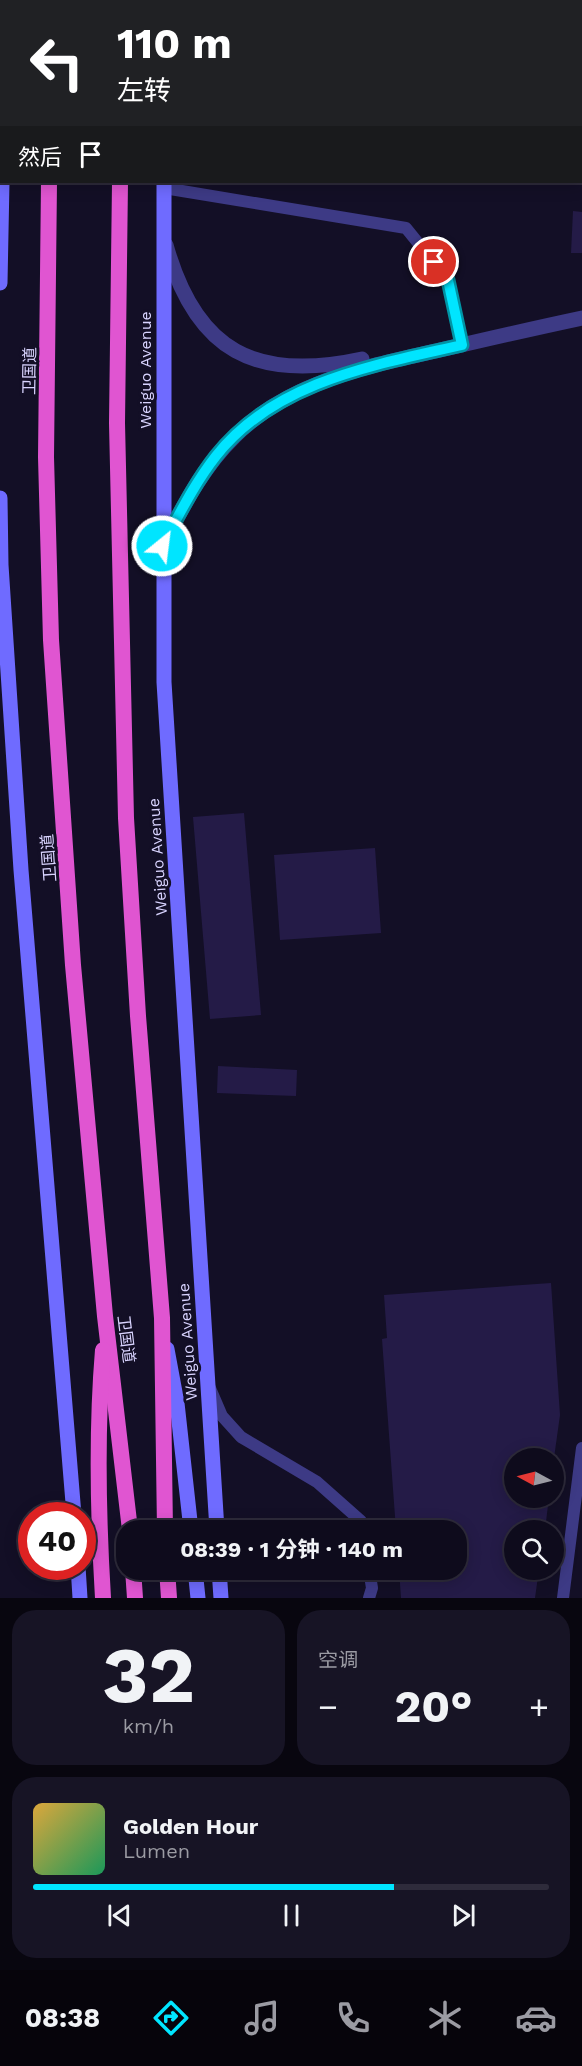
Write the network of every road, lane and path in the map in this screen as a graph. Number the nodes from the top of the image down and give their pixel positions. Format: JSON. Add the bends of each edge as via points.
{"nodes":[{"id":1,"x":2,"y":183,"type":"edge"},
{"id":2,"x":49,"y":183,"type":"edge"},
{"id":3,"x":120,"y":183,"type":"edge"},
{"id":4,"x":164,"y":185,"type":"edge"},
{"id":5,"x":164,"y":236,"type":"junction"},
{"id":6,"x":0,"y":283,"type":"edge"},
{"id":7,"x":582,"y":310,"type":"edge"},
{"id":8,"x":582,"y":318,"type":"edge"},
{"id":9,"x":461,"y":341,"type":"junction"},
{"id":10,"x":0,"y":498,"type":"edge"},
{"id":11,"x":162,"y":546,"type":"junction"},
{"id":12,"x":0,"y":564,"type":"edge"},
{"id":13,"x":105,"y":1316,"type":"junction"},
{"id":14,"x":162,"y":1318,"type":"junction"},
{"id":15,"x":207,"y":1382,"type":"junction"},
{"id":16,"x":582,"y":1448,"type":"edge"},
{"id":17,"x":73,"y":1502,"type":"edge"},
{"id":18,"x":129,"y":1520,"type":"edge"},
{"id":19,"x":165,"y":1520,"type":"edge"},
{"id":20,"x":189,"y":1520,"type":"edge"},
{"id":21,"x":216,"y":1520,"type":"edge"},
{"id":22,"x":360,"y":1520,"type":"edge"},
{"id":23,"x":79,"y":1580,"type":"edge"},
{"id":24,"x":134,"y":1580,"type":"edge"},
{"id":25,"x":168,"y":1580,"type":"edge"},
{"id":26,"x":196,"y":1580,"type":"edge"},
{"id":27,"x":220,"y":1580,"type":"edge"},
{"id":28,"x":371,"y":1580,"type":"edge"},
{"id":29,"x":80,"y":1598,"type":"edge"},
{"id":30,"x":103,"y":1598,"type":"edge"},
{"id":31,"x":135,"y":1598,"type":"edge"},
{"id":32,"x":169,"y":1598,"type":"edge"},
{"id":33,"x":198,"y":1598,"type":"edge"},
{"id":34,"x":221,"y":1598,"type":"edge"},
{"id":35,"x":369,"y":1598,"type":"edge"},
{"id":36,"x":563,"y":1598,"type":"edge"}],
"edges":[{"from":1,"to":6,"type":"main road"},
{"from":2,"to":13,"type":"highway","name":"卫国道","via":[[46,457],[51,640],[73,964]]},
{"from":3,"to":14,"type":"highway","name":"卫国道","via":[[117,423],[126,818]]},
{"from":4,"to":5,"type":"main road","name":"Weiguo Avenue"},
{"from":4,"to":9,"type":"lane","via":[[406,228],[448,280]]},
{"from":5,"to":9,"type":"street","via":[[179,285],[196,316],[230,345],[260,362],[301,368]]},
{"from":5,"to":11,"type":"main road","name":"Weiguo Avenue"},
{"from":7,"to":9,"type":"street"},
{"from":8,"to":9,"type":"street"},
{"from":9,"to":11,"type":"street","via":[[354,370],[301,391],[269,410],[236,434],[218,454],[198,480]]},
{"from":10,"to":12,"type":"main road"},
{"from":11,"to":15,"type":"main road","name":"Weiguo Avenue","via":[[164,682]]},
{"from":12,"to":17,"type":"main road"},
{"from":13,"to":18,"type":"highway","name":"卫国道"},
{"from":13,"to":30,"type":"highway","via":[[97,1494]]},
{"from":14,"to":19,"type":"highway","name":"卫国道"},
{"from":14,"to":20,"type":"main road","via":[[177,1403]]},
{"from":15,"to":21,"type":"main road","name":"Weiguo Avenue"},
{"from":15,"to":22,"type":"lane","via":[[222,1416],[241,1437],[317,1482]]},
{"from":16,"to":36,"type":"lane"},
{"from":23,"to":29,"type":"main road"},
{"from":24,"to":31,"type":"highway"},
{"from":25,"to":32,"type":"highway"},
{"from":26,"to":33,"type":"main road"},
{"from":27,"to":34,"type":"main road"},
{"from":28,"to":35,"type":"lane"}]}
